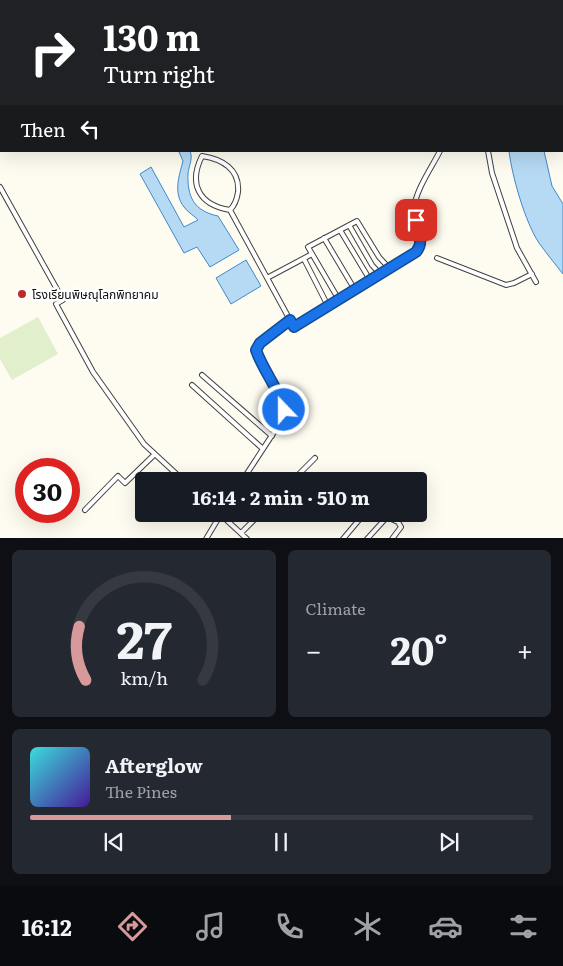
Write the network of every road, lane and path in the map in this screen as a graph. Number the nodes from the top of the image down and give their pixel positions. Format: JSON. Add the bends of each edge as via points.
{"nodes":[{"id":1,"x":439,"y":152,"type":"edge"},
{"id":2,"x":488,"y":152,"type":"edge"},
{"id":3,"x":201,"y":153,"type":"edge"},
{"id":4,"x":0,"y":187,"type":"edge"},
{"id":5,"x":230,"y":210,"type":"junction"},
{"id":6,"x":349,"y":226,"type":"junction"},
{"id":7,"x":340,"y":230,"type":"junction"},
{"id":8,"x":324,"y":238,"type":"junction"},
{"id":9,"x":312,"y":254,"type":"junction"},
{"id":10,"x":437,"y":258,"type":"dead end"},
{"id":11,"x":304,"y":259,"type":"junction"},
{"id":12,"x":389,"y":268,"type":"junction"},
{"id":13,"x":380,"y":274,"type":"junction"},
{"id":14,"x":532,"y":274,"type":"junction"},
{"id":15,"x":267,"y":278,"type":"junction"},
{"id":16,"x":370,"y":280,"type":"junction"},
{"id":17,"x":536,"y":282,"type":"dead end"},
{"id":18,"x":355,"y":290,"type":"junction"},
{"id":19,"x":338,"y":300,"type":"junction"},
{"id":20,"x":328,"y":306,"type":"junction"},
{"id":21,"x":290,"y":320,"type":"junction"},
{"id":22,"x":202,"y":375,"type":"dead end"},
{"id":23,"x":192,"y":386,"type":"dead end"},
{"id":24,"x":272,"y":436,"type":"junction"},
{"id":25,"x":263,"y":449,"type":"junction"},
{"id":26,"x":155,"y":454,"type":"junction"},
{"id":27,"x":315,"y":458,"type":"dead end"},
{"id":28,"x":174,"y":472,"type":"edge"},
{"id":29,"x":248,"y":472,"type":"edge"},
{"id":30,"x":301,"y":472,"type":"edge"},
{"id":31,"x":85,"y":510,"type":"dead end"},
{"id":32,"x":216,"y":522,"type":"edge"},
{"id":33,"x":229,"y":522,"type":"edge"},
{"id":34,"x":252,"y":522,"type":"edge"},
{"id":35,"x":357,"y":522,"type":"edge"},
{"id":36,"x":380,"y":522,"type":"edge"},
{"id":37,"x":398,"y":522,"type":"edge"},
{"id":38,"x":241,"y":533,"type":"junction"},
{"id":39,"x":206,"y":538,"type":"edge"},
{"id":40,"x":247,"y":538,"type":"edge"},
{"id":41,"x":343,"y":538,"type":"edge"},
{"id":42,"x":367,"y":538,"type":"edge"},
{"id":43,"x":392,"y":538,"type":"edge"}],
"edges":[{"from":1,"to":12,"type":"street","via":[[416,196],[414,210],[420,248]]},
{"from":2,"to":14,"type":"street","via":[[492,174],[517,248]]},
{"from":3,"to":5,"type":"street","via":[[196,175],[199,192],[212,205]]},
{"from":3,"to":5,"type":"street","via":[[224,162],[234,172],[238,185],[234,206]]},
{"from":4,"to":26,"type":"street","via":[[63,300],[56,304],[93,372],[144,444]]},
{"from":5,"to":15,"type":"street"},
{"from":6,"to":7,"type":"street"},
{"from":6,"to":12,"type":"street","via":[[358,221]]},
{"from":6,"to":13,"type":"street"},
{"from":7,"to":8,"type":"street"},
{"from":7,"to":16,"type":"street"},
{"from":8,"to":9,"type":"street","via":[[308,247]]},
{"from":8,"to":18,"type":"street"},
{"from":9,"to":11,"type":"street"},
{"from":9,"to":19,"type":"street"},
{"from":10,"to":14,"type":"street","via":[[506,284]]},
{"from":11,"to":15,"type":"street"},
{"from":11,"to":20,"type":"street"},
{"from":12,"to":13,"type":"street"},
{"from":13,"to":16,"type":"street"},
{"from":14,"to":17,"type":"street"},
{"from":15,"to":21,"type":"street"},
{"from":16,"to":18,"type":"street"},
{"from":18,"to":19,"type":"street"},
{"from":19,"to":20,"type":"street"},
{"from":20,"to":21,"type":"street","via":[[294,327]]},
{"from":21,"to":24,"type":"street","via":[[260,343],[256,350],[284,410]]},
{"from":22,"to":24,"type":"street"},
{"from":23,"to":25,"type":"street"},
{"from":24,"to":25,"type":"street"},
{"from":25,"to":29,"type":"street"},
{"from":26,"to":28,"type":"street"},
{"from":26,"to":31,"type":"street","via":[[125,483],[118,476]]},
{"from":27,"to":30,"type":"street"},
{"from":32,"to":39,"type":"street"},
{"from":33,"to":38,"type":"street"},
{"from":34,"to":38,"type":"street"},
{"from":35,"to":41,"type":"street"},
{"from":36,"to":42,"type":"street"},
{"from":37,"to":43,"type":"street","via":[[401,529]]},
{"from":38,"to":40,"type":"street"}]}
